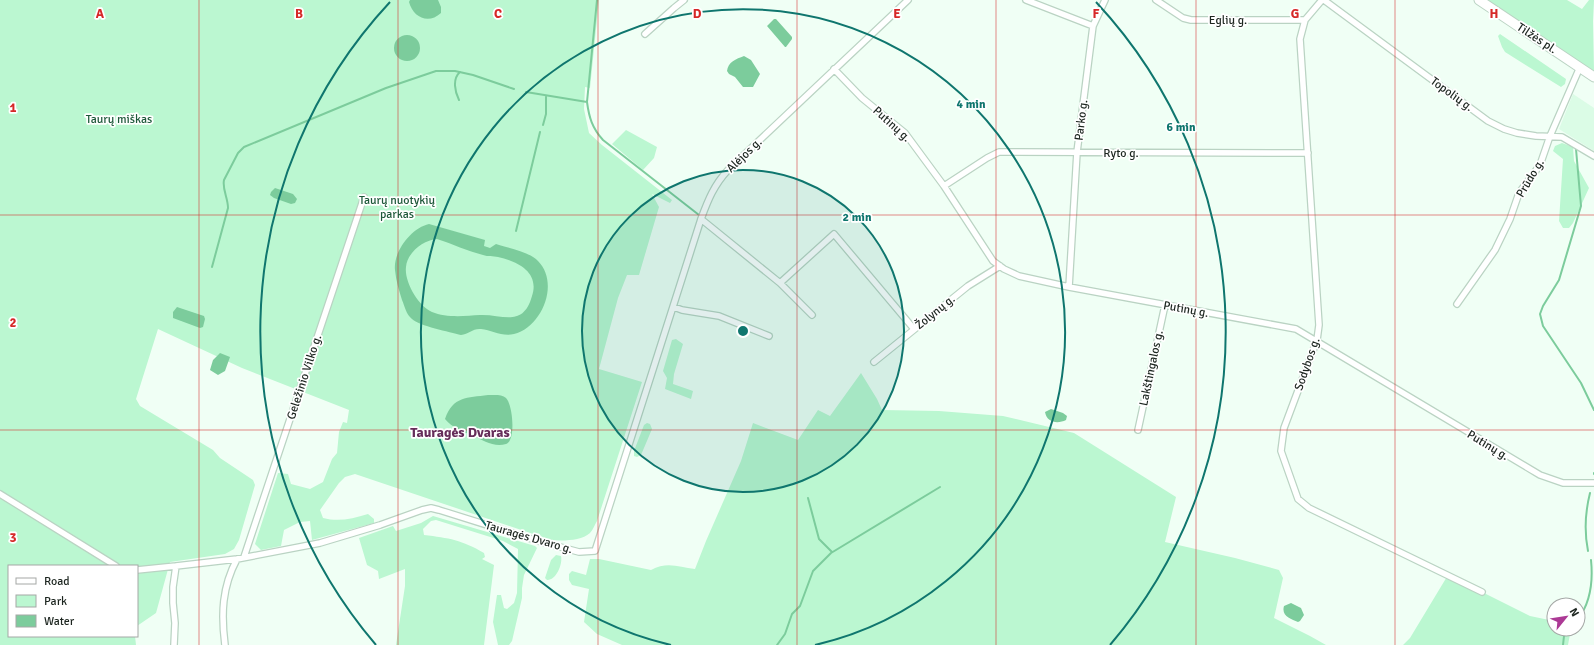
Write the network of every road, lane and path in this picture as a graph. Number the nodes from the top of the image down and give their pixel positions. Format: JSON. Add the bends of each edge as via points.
{"nodes":[{"id":1,"x":684,"y":0,"type":"edge"},
{"id":2,"x":908,"y":0,"type":"edge"},
{"id":3,"x":1026,"y":0,"type":"edge"},
{"id":4,"x":1104,"y":0,"type":"edge"},
{"id":5,"x":1156,"y":0,"type":"edge"},
{"id":6,"x":1323,"y":0,"type":"edge"},
{"id":7,"x":1479,"y":0,"type":"edge"},
{"id":8,"x":1305,"y":20,"type":"junction"},
{"id":9,"x":1093,"y":26,"type":"junction"},
{"id":10,"x":645,"y":34,"type":"dead end"},
{"id":11,"x":1580,"y":68,"type":"junction"},
{"id":12,"x":834,"y":69,"type":"junction"},
{"id":13,"x":1594,"y":77,"type":"edge"},
{"id":14,"x":1550,"y":136,"type":"junction"},
{"id":15,"x":1077,"y":152,"type":"junction"},
{"id":16,"x":1308,"y":153,"type":"junction"},
{"id":17,"x":1594,"y":156,"type":"edge"},
{"id":18,"x":944,"y":186,"type":"junction"},
{"id":19,"x":364,"y":197,"type":"dead end"},
{"id":20,"x":702,"y":220,"type":"junction"},
{"id":21,"x":1000,"y":266,"type":"junction"},
{"id":22,"x":780,"y":283,"type":"junction"},
{"id":23,"x":1069,"y":287,"type":"junction"},
{"id":24,"x":1457,"y":304,"type":"dead end"},
{"id":25,"x":1165,"y":305,"type":"junction"},
{"id":26,"x":674,"y":307,"type":"junction"},
{"id":27,"x":812,"y":315,"type":"dead end"},
{"id":28,"x":914,"y":329,"type":"junction"},
{"id":29,"x":769,"y":336,"type":"dead end"},
{"id":30,"x":1316,"y":340,"type":"junction"},
{"id":31,"x":874,"y":362,"type":"dead end"},
{"id":32,"x":1138,"y":430,"type":"dead end"},
{"id":33,"x":1594,"y":483,"type":"edge"},
{"id":34,"x":0,"y":494,"type":"edge"},
{"id":35,"x":244,"y":557,"type":"junction"},
{"id":36,"x":237,"y":559,"type":"junction"},
{"id":37,"x":114,"y":565,"type":"edge"},
{"id":38,"x":176,"y":566,"type":"junction"},
{"id":39,"x":138,"y":570,"type":"edge"},
{"id":40,"x":1482,"y":592,"type":"dead end"},
{"id":41,"x":174,"y":645,"type":"edge"},
{"id":42,"x":225,"y":645,"type":"edge"}],
"edges":[{"from":1,"to":10,"type":"street"},
{"from":2,"to":12,"type":"street","name":"Alėjos g."},
{"from":3,"to":9,"type":"street"},
{"from":4,"to":9,"type":"street"},
{"from":5,"to":8,"type":"street","name":"Eglių g.","via":[[1183,18],[1191,20]]},
{"from":6,"to":8,"type":"street","name":"Sodybos g."},
{"from":6,"to":14,"type":"street","name":"Topolių g.","via":[[1488,121],[1517,133]]},
{"from":7,"to":11,"type":"highway","name":"Tilžės pl."},
{"from":8,"to":16,"type":"street","name":"Sodybos g.","via":[[1300,39]]},
{"from":9,"to":15,"type":"street","name":"Parko g."},
{"from":11,"to":13,"type":"highway","name":"Tilžės pl."},
{"from":11,"to":14,"type":"street","name":"Prūdo g."},
{"from":12,"to":18,"type":"street","name":"Putinų g.","via":[[862,98],[905,133]]},
{"from":12,"to":20,"type":"street","name":"Alėjos g.","via":[[721,177],[712,192]]},
{"from":14,"to":17,"type":"street","name":"Topolių g.","via":[[1568,139]]},
{"from":14,"to":24,"type":"street","name":"Prūdo g.","via":[[1540,164],[1519,193],[1495,250]]},
{"from":15,"to":16,"type":"street","name":"Ryto g."},
{"from":15,"to":18,"type":"street","name":"Ryto g.","via":[[999,152]]},
{"from":15,"to":23,"type":"street","name":"Parko g."},
{"from":16,"to":30,"type":"street","name":"Sodybos g.","via":[[1319,325]]},
{"from":18,"to":21,"type":"street","name":"Putinų g.","via":[[993,261]]},
{"from":19,"to":35,"type":"street","name":"Geležinio Vilko g."},
{"from":20,"to":22,"type":"street"},
{"from":20,"to":26,"type":"street","name":"Tauragės Dvaro g."},
{"from":21,"to":23,"type":"street","name":"Putinų g.","via":[[1019,276]]},
{"from":21,"to":28,"type":"street","name":"Žolynų g.","via":[[968,286]]},
{"from":22,"to":27,"type":"street"},
{"from":22,"to":28,"type":"street","via":[[834,234]]},
{"from":23,"to":25,"type":"street","name":"Putinų g."},
{"from":25,"to":30,"type":"street","name":"Putinų g.","via":[[1286,326]]},
{"from":25,"to":32,"type":"street","name":"Lakštingalos g."},
{"from":26,"to":29,"type":"street","via":[[719,316]]},
{"from":26,"to":35,"type":"street","name":"Tauragės Dvaro g.","via":[[595,551],[579,552],[431,508],[320,543]]},
{"from":28,"to":31,"type":"street","name":"Žolynų g."},
{"from":30,"to":33,"type":"street","name":"Putinų g.","via":[[1540,476],[1563,483]]},
{"from":30,"to":40,"type":"street","name":"Sodybos g.","via":[[1281,440],[1283,461],[1298,499],[1310,508]]},
{"from":34,"to":37,"type":"street"},
{"from":35,"to":36,"type":"street","name":"Tauragės Dvaro g."},
{"from":36,"to":38,"type":"street","name":"Tauragės Dvaro g."},
{"from":36,"to":42,"type":"street","via":[[227,579],[224,593],[222,617]]},
{"from":38,"to":39,"type":"street","name":"Tauragės Dvaro g."},
{"from":38,"to":41,"type":"street","via":[[173,587]]}]}
